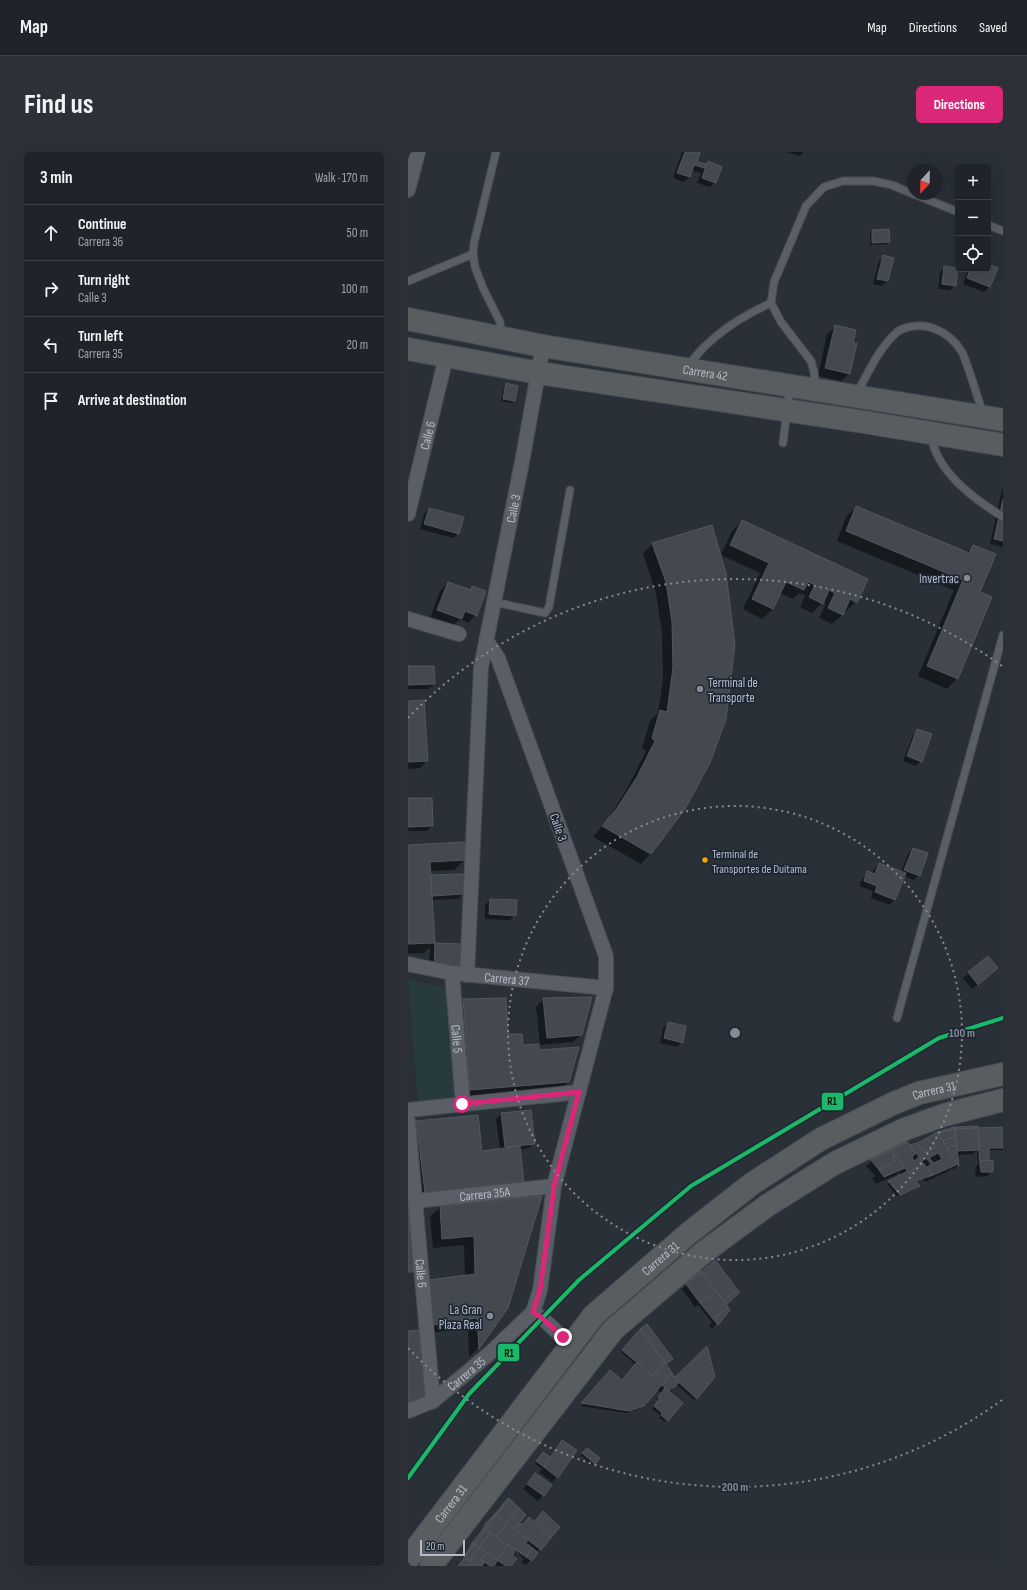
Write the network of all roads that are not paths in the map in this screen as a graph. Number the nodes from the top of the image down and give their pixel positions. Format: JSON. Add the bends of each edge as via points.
{"nodes":[{"id":1,"x":418,"y":152,"type":"edge"},
{"id":2,"x":496,"y":152,"type":"edge"},
{"id":3,"x":408,"y":190,"type":"edge"},
{"id":4,"x":907,"y":191,"type":"edge"},
{"id":5,"x":928,"y":200,"type":"edge"},
{"id":6,"x":955,"y":211,"type":"edge"},
{"id":7,"x":991,"y":226,"type":"edge"},
{"id":8,"x":1003,"y":231,"type":"edge"},
{"id":9,"x":472,"y":254,"type":"junction"},
{"id":10,"x":408,"y":281,"type":"edge"},
{"id":11,"x":771,"y":303,"type":"junction"},
{"id":12,"x":408,"y":320,"type":"edge"},
{"id":13,"x":502,"y":338,"type":"junction"},
{"id":14,"x":543,"y":346,"type":"junction"},
{"id":15,"x":408,"y":349,"type":"edge"},
{"id":16,"x":446,"y":357,"type":"junction"},
{"id":17,"x":686,"y":369,"type":"junction"},
{"id":18,"x":539,"y":373,"type":"junction"},
{"id":19,"x":790,"y":386,"type":"junction"},
{"id":20,"x":816,"y":390,"type":"junction"},
{"id":21,"x":855,"y":396,"type":"junction"},
{"id":22,"x":786,"y":410,"type":"junction"},
{"id":23,"x":897,"y":415,"type":"junction"},
{"id":24,"x":994,"y":418,"type":"edge"},
{"id":25,"x":931,"y":433,"type":"junction"},
{"id":26,"x":783,"y":443,"type":"dead end"},
{"id":27,"x":1003,"y":445,"type":"edge"},
{"id":28,"x":570,"y":490,"type":"dead end"},
{"id":29,"x":408,"y":514,"type":"edge"},
{"id":30,"x":1003,"y":517,"type":"edge"},
{"id":31,"x":494,"y":602,"type":"junction"},
{"id":32,"x":408,"y":619,"type":"edge"},
{"id":33,"x":459,"y":634,"type":"dead end"},
{"id":34,"x":1003,"y":634,"type":"edge"},
{"id":35,"x":486,"y":640,"type":"junction"},
{"id":36,"x":408,"y":964,"type":"edge"},
{"id":37,"x":452,"y":974,"type":"junction"},
{"id":38,"x":467,"y":975,"type":"junction"},
{"id":39,"x":606,"y":988,"type":"junction"},
{"id":40,"x":897,"y":1018,"type":"dead end"},
{"id":41,"x":1003,"y":1074,"type":"edge"},
{"id":42,"x":579,"y":1092,"type":"junction"},
{"id":43,"x":1003,"y":1100,"type":"edge"},
{"id":44,"x":462,"y":1104,"type":"junction"},
{"id":45,"x":408,"y":1110,"type":"edge"},
{"id":46,"x":408,"y":1121,"type":"edge"},
{"id":47,"x":554,"y":1186,"type":"junction"},
{"id":48,"x":415,"y":1201,"type":"junction"},
{"id":49,"x":533,"y":1312,"type":"junction"},
{"id":50,"x":571,"y":1345,"type":"junction"},
{"id":51,"x":562,"y":1397,"type":"junction"},
{"id":52,"x":433,"y":1401,"type":"junction"},
{"id":53,"x":408,"y":1411,"type":"edge"},
{"id":54,"x":408,"y":1559,"type":"edge"},
{"id":55,"x":431,"y":1566,"type":"edge"}],
"edges":[{"from":1,"to":3,"type":"street"},
{"from":2,"to":9,"type":"lane"},
{"from":4,"to":11,"type":"lane","via":[[873,181],[843,181],[824,187],[806,206],[774,282]]},
{"from":5,"to":6,"type":"lane"},
{"from":7,"to":8,"type":"lane"},
{"from":9,"to":10,"type":"lane"},
{"from":9,"to":13,"type":"lane","via":[[483,288],[500,322]]},
{"from":11,"to":17,"type":"lane","via":[[750,312],[708,343],[696,354]]},
{"from":11,"to":20,"type":"lane","via":[[781,322],[811,361]]},
{"from":12,"to":13,"type":"highway","name":"Carrera 42"},
{"from":13,"to":14,"type":"highway","name":"Carrera 42"},
{"from":14,"to":17,"type":"highway","name":"Carrera 42"},
{"from":14,"to":18,"type":"street","name":"Calle 3"},
{"from":15,"to":16,"type":"highway","name":"Carrera 42"},
{"from":16,"to":18,"type":"highway","name":"Carrera 42"},
{"from":16,"to":29,"type":"street","name":"Calle 6"},
{"from":17,"to":19,"type":"highway","name":"Carrera 42"},
{"from":18,"to":22,"type":"highway","name":"Carrera 42"},
{"from":18,"to":31,"type":"street","name":"Calle 3"},
{"from":19,"to":20,"type":"highway","name":"Carrera 42"},
{"from":19,"to":22,"type":"lane"},
{"from":20,"to":21,"type":"highway","name":"Carrera 42"},
{"from":21,"to":23,"type":"highway","name":"Carrera 42"},
{"from":21,"to":24,"type":"lane","via":[[880,353],[898,332],[914,326],[928,326],[949,336],[961,352]]},
{"from":22,"to":23,"type":"highway","name":"Carrera 42"},
{"from":22,"to":26,"type":"lane"},
{"from":23,"to":24,"type":"highway","name":"Carrera 42"},
{"from":23,"to":25,"type":"highway","name":"Carrera 42"},
{"from":25,"to":27,"type":"highway","name":"Carrera 42"},
{"from":25,"to":30,"type":"lane","via":[[933,446],[951,477],[982,504]]},
{"from":28,"to":31,"type":"lane","via":[[549,607],[545,613]]},
{"from":31,"to":35,"type":"street","name":"Calle 3"},
{"from":32,"to":33,"type":"street"},
{"from":34,"to":40,"type":"lane"},
{"from":35,"to":38,"type":"street","via":[[481,667]]},
{"from":35,"to":39,"type":"street","name":"Calle 3","via":[[498,658],[606,956]]},
{"from":36,"to":37,"type":"street","name":"Carrera 37"},
{"from":37,"to":38,"type":"street","name":"Carrera 37"},
{"from":37,"to":44,"type":"street","name":"Calle 5"},
{"from":38,"to":39,"type":"street","name":"Carrera 37"},
{"from":39,"to":42,"type":"street","name":"Calle 3"},
{"from":41,"to":50,"type":"highway","name":"Carrera 31","via":[[919,1093],[821,1139],[753,1183],[689,1233],[594,1315]]},
{"from":42,"to":44,"type":"street"},
{"from":42,"to":47,"type":"street","name":"Calle 3"},
{"from":43,"to":51,"type":"highway","name":"Carrera 31","via":[[944,1115],[905,1129],[835,1163],[768,1205],[704,1252],[613,1330]]},
{"from":44,"to":45,"type":"street"},
{"from":46,"to":48,"type":"street","name":"Calle 6"},
{"from":47,"to":48,"type":"street","name":"Carrera 35A"},
{"from":47,"to":49,"type":"street","name":"Calle 3","via":[[540,1290]]},
{"from":48,"to":52,"type":"street","name":"Calle 6"},
{"from":49,"to":50,"type":"street"},
{"from":49,"to":52,"type":"street","name":"Carrera 35","via":[[489,1354]]},
{"from":50,"to":51,"type":"highway","via":[[572,1358],[561,1384]]},
{"from":50,"to":54,"type":"highway","name":"Carrera 31"},
{"from":51,"to":55,"type":"highway","name":"Carrera 31"},
{"from":52,"to":53,"type":"street","name":"Carrera 35"}]}
